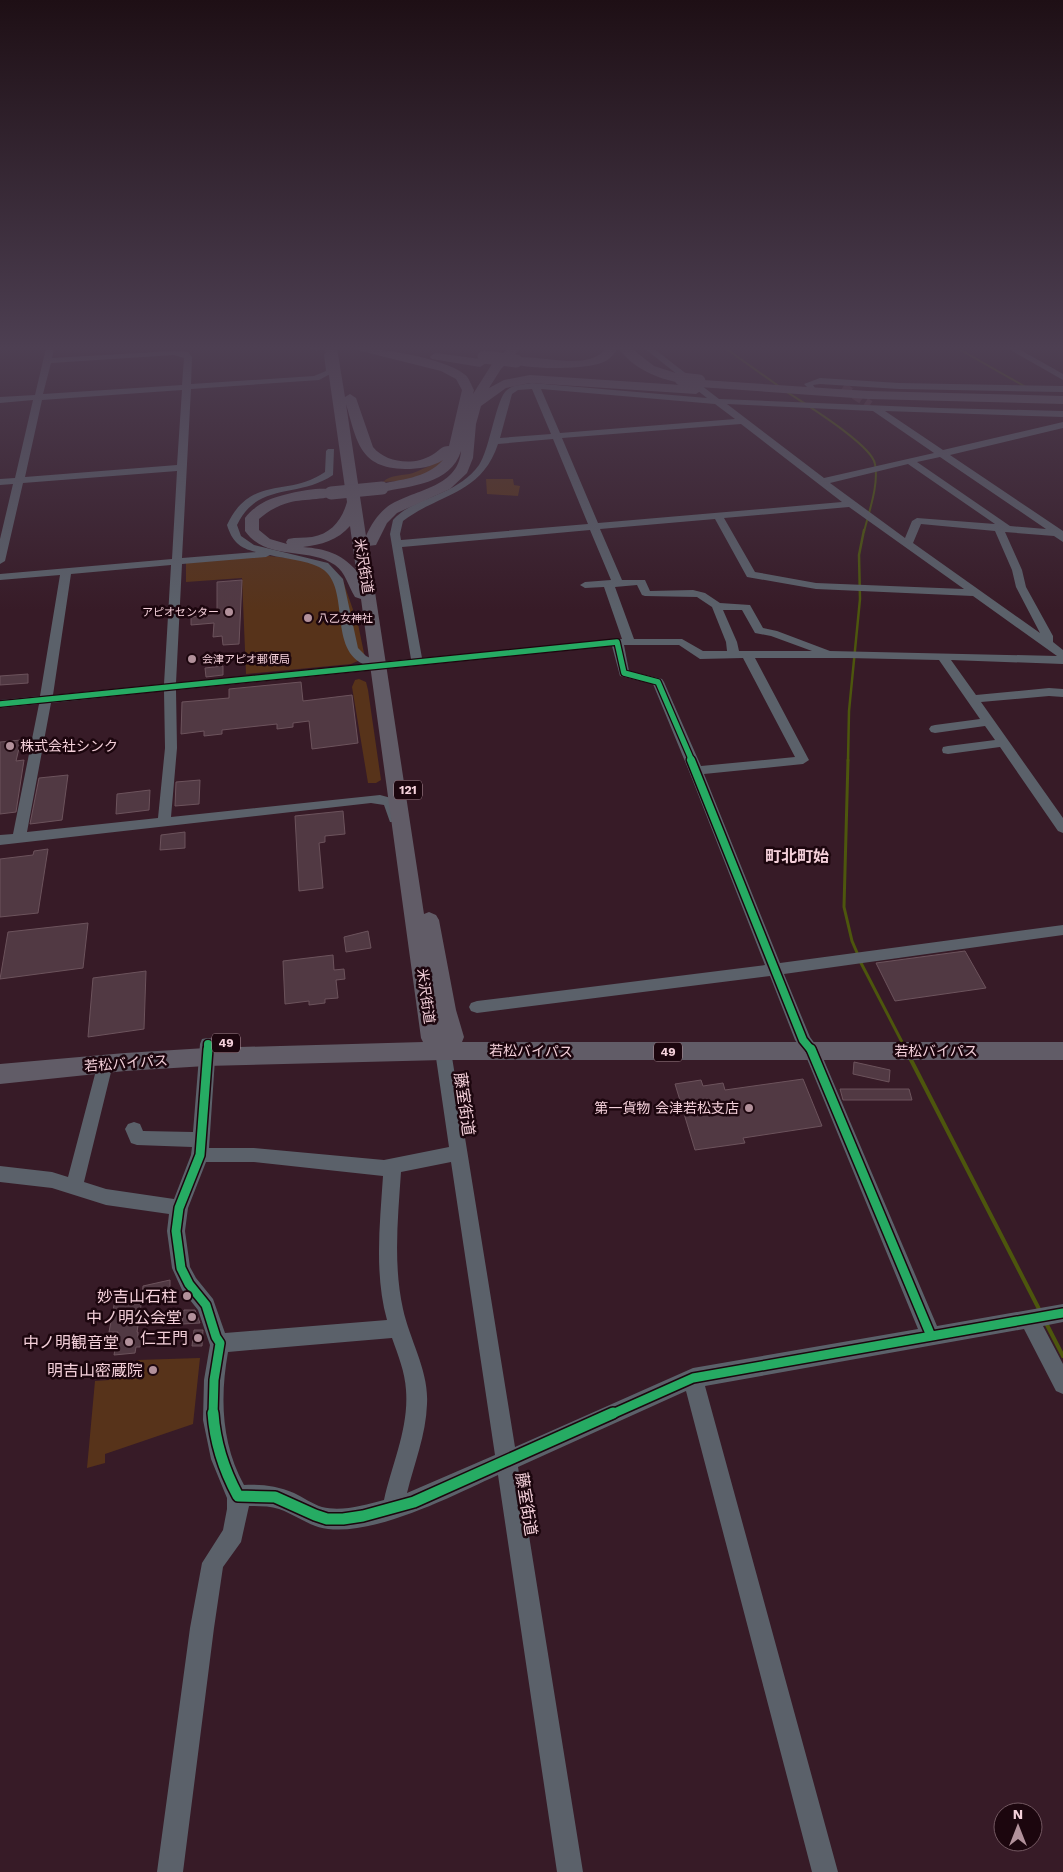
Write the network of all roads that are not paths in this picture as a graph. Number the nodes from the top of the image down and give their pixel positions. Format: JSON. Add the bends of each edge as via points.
{"nodes":[{"id":1,"x":29,"y":435,"type":"edge"},
{"id":2,"x":184,"y":435,"type":"edge"},
{"id":3,"x":347,"y":435,"type":"edge"},
{"id":4,"x":350,"y":435,"type":"edge"},
{"id":5,"x":362,"y":435,"type":"edge"},
{"id":6,"x":497,"y":435,"type":"edge"},
{"id":7,"x":564,"y":435,"type":"edge"},
{"id":8,"x":761,"y":435,"type":"edge"},
{"id":9,"x":916,"y":435,"type":"edge"},
{"id":10,"x":1019,"y":435,"type":"edge"},
{"id":11,"x":462,"y":436,"type":"junction"},
{"id":12,"x":556,"y":436,"type":"junction"},
{"id":13,"x":495,"y":441,"type":"junction"},
{"id":14,"x":331,"y":451,"type":"dead end"},
{"id":15,"x":943,"y":453,"type":"junction"},
{"id":16,"x":909,"y":461,"type":"junction"},
{"id":17,"x":182,"y":468,"type":"junction"},
{"id":18,"x":18,"y":480,"type":"junction"},
{"id":19,"x":0,"y":482,"type":"edge"},
{"id":20,"x":821,"y":482,"type":"junction"},
{"id":21,"x":333,"y":495,"type":"junction"},
{"id":22,"x":354,"y":502,"type":"junction"},
{"id":23,"x":851,"y":504,"type":"junction"},
{"id":24,"x":718,"y":516,"type":"junction"},
{"id":25,"x":594,"y":527,"type":"junction"},
{"id":26,"x":1004,"y":530,"type":"junction"},
{"id":27,"x":1061,"y":535,"type":"edge"},
{"id":28,"x":371,"y":542,"type":"junction"},
{"id":29,"x":397,"y":544,"type":"junction"},
{"id":30,"x":906,"y":544,"type":"junction"},
{"id":31,"x":270,"y":552,"type":"junction"},
{"id":32,"x":0,"y":561,"type":"edge"},
{"id":33,"x":176,"y":562,"type":"junction"},
{"id":34,"x":66,"y":570,"type":"junction"},
{"id":35,"x":0,"y":577,"type":"edge"},
{"id":36,"x":613,"y":583,"type":"junction"},
{"id":37,"x":585,"y":585,"type":"dead end"},
{"id":38,"x":974,"y":593,"type":"junction"},
{"id":39,"x":717,"y":606,"type":"junction"},
{"id":40,"x":373,"y":638,"type":"junction"},
{"id":41,"x":623,"y":642,"type":"junction"},
{"id":42,"x":1047,"y":644,"type":"junction"},
{"id":43,"x":833,"y":654,"type":"junction"},
{"id":44,"x":1063,"y":655,"type":"edge"},
{"id":45,"x":732,"y":656,"type":"junction"},
{"id":46,"x":748,"y":656,"type":"junction"},
{"id":47,"x":943,"y":656,"type":"junction"},
{"id":48,"x":1063,"y":660,"type":"edge"},
{"id":49,"x":417,"y":662,"type":"junction"},
{"id":50,"x":384,"y":666,"type":"junction"},
{"id":51,"x":170,"y":687,"type":"junction"},
{"id":52,"x":1063,"y":693,"type":"edge"},
{"id":53,"x":46,"y":699,"type":"junction"},
{"id":54,"x":973,"y":700,"type":"junction"},
{"id":55,"x":0,"y":704,"type":"edge"},
{"id":56,"x":989,"y":722,"type":"junction"},
{"id":57,"x":935,"y":729,"type":"dead end"},
{"id":58,"x":1003,"y":743,"type":"junction"},
{"id":59,"x":948,"y":750,"type":"dead end"},
{"id":60,"x":696,"y":771,"type":"junction"},
{"id":61,"x":394,"y":777,"type":"junction"},
{"id":62,"x":371,"y":799,"type":"junction"},
{"id":63,"x":164,"y":822,"type":"junction"},
{"id":64,"x":1063,"y":828,"type":"edge"},
{"id":65,"x":19,"y":838,"type":"junction"},
{"id":66,"x":0,"y":840,"type":"edge"},
{"id":67,"x":403,"y":840,"type":"junction"},
{"id":68,"x":1063,"y":930,"type":"edge"},
{"id":69,"x":776,"y":969,"type":"junction"},
{"id":70,"x":477,"y":1006,"type":"dead end"},
{"id":71,"x":1063,"y":1039,"type":"edge"},
{"id":72,"x":443,"y":1042,"type":"junction"},
{"id":73,"x":900,"y":1045,"type":"junction"},
{"id":74,"x":807,"y":1046,"type":"junction"},
{"id":75,"x":207,"y":1051,"type":"junction"},
{"id":76,"x":1063,"y":1051,"type":"edge"},
{"id":77,"x":0,"y":1060,"type":"edge"},
{"id":78,"x":105,"y":1064,"type":"junction"},
{"id":79,"x":0,"y":1074,"type":"edge"},
{"id":80,"x":134,"y":1129,"type":"dead end"},
{"id":81,"x":200,"y":1147,"type":"junction"},
{"id":82,"x":458,"y":1153,"type":"junction"},
{"id":83,"x":393,"y":1166,"type":"junction"},
{"id":84,"x":0,"y":1174,"type":"edge"},
{"id":85,"x":74,"y":1187,"type":"junction"},
{"id":86,"x":179,"y":1208,"type":"junction"},
{"id":87,"x":1063,"y":1314,"type":"edge"},
{"id":88,"x":1033,"y":1319,"type":"junction"},
{"id":89,"x":399,"y":1328,"type":"junction"},
{"id":90,"x":931,"y":1336,"type":"junction"},
{"id":91,"x":220,"y":1343,"type":"junction"},
{"id":92,"x":693,"y":1378,"type":"junction"},
{"id":93,"x":1063,"y":1384,"type":"edge"},
{"id":94,"x":507,"y":1460,"type":"junction"},
{"id":95,"x":238,"y":1496,"type":"junction"},
{"id":96,"x":394,"y":1507,"type":"junction"},
{"id":97,"x":170,"y":1872,"type":"edge"},
{"id":98,"x":570,"y":1872,"type":"edge"},
{"id":99,"x":825,"y":1872,"type":"edge"}],
"edges":[{"from":1,"to":18,"type":"street"},
{"from":2,"to":17,"type":"street"},
{"from":3,"to":22,"type":"highway","name":"米沢街道","number":"121"},
{"from":4,"to":28,"type":"highway","name":"米沢街道","number":"121"},
{"from":5,"to":11,"type":"highway","via":[[374,458],[405,465],[428,462],[443,455]]},
{"from":6,"to":13,"type":"street"},
{"from":7,"to":12,"type":"street"},
{"from":8,"to":20,"type":"street"},
{"from":9,"to":15,"type":"street"},
{"from":10,"to":15,"type":"street"},
{"from":11,"to":21,"type":"highway","via":[[456,461],[445,472],[426,482]]},
{"from":11,"to":28,"type":"highway","via":[[467,458],[458,475],[446,485],[384,517]]},
{"from":12,"to":13,"type":"street"},
{"from":12,"to":25,"type":"street"},
{"from":13,"to":29,"type":"street","via":[[485,465],[468,484],[419,506],[398,520]]},
{"from":14,"to":31,"type":"street","via":[[330,473],[326,478],[262,495],[244,505],[234,518],[232,525],[236,538],[250,547]]},
{"from":15,"to":16,"type":"street"},
{"from":15,"to":27,"type":"street"},
{"from":16,"to":20,"type":"street"},
{"from":16,"to":26,"type":"street"},
{"from":17,"to":18,"type":"street"},
{"from":17,"to":33,"type":"street"},
{"from":18,"to":19,"type":"street"},
{"from":18,"to":32,"type":"street"},
{"from":20,"to":23,"type":"street"},
{"from":21,"to":22,"type":"highway","via":[[282,505],[263,517],[261,527],[269,536],[282,541],[322,539],[344,524],[352,514]]},
{"from":21,"to":40,"type":"highway","via":[[283,499],[265,506],[252,518],[252,531],[265,542],[329,556],[346,564],[360,590]]},
{"from":22,"to":40,"type":"highway","name":"米沢街道","number":"121"},
{"from":23,"to":24,"type":"street"},
{"from":23,"to":30,"type":"street"},
{"from":24,"to":25,"type":"street"},
{"from":24,"to":38,"type":"street","via":[[751,575],[816,586]]},
{"from":25,"to":29,"type":"street"},
{"from":25,"to":36,"type":"street"},
{"from":26,"to":27,"type":"street"},
{"from":26,"to":30,"type":"street","via":[[917,521]]},
{"from":26,"to":42,"type":"street","via":[[1021,587],[1048,636]]},
{"from":28,"to":50,"type":"highway","name":"米沢街道","number":"121","via":[[381,591]]},
{"from":29,"to":49,"type":"street"},
{"from":30,"to":38,"type":"street"},
{"from":31,"to":33,"type":"street","via":[[258,556]]},
{"from":31,"to":50,"type":"street","via":[[324,565],[331,570],[338,579],[352,649],[362,659]]},
{"from":33,"to":34,"type":"street"},
{"from":33,"to":51,"type":"street"},
{"from":34,"to":35,"type":"street"},
{"from":34,"to":53,"type":"street"},
{"from":36,"to":37,"type":"street"},
{"from":36,"to":39,"type":"street","via":[[641,582],[646,593],[650,594],[701,595]]},
{"from":36,"to":41,"type":"street"},
{"from":38,"to":42,"type":"street"},
{"from":39,"to":43,"type":"street","via":[[746,607],[759,630]]},
{"from":39,"to":45,"type":"street","via":[[722,623],[730,633]]},
{"from":40,"to":50,"type":"highway","name":"米沢街道","number":"121"},
{"from":41,"to":45,"type":"street","via":[[682,642],[700,655]]},
{"from":41,"to":49,"type":"street"},
{"from":41,"to":60,"type":"street","via":[[624,673],[658,682]]},
{"from":42,"to":44,"type":"street"},
{"from":43,"to":46,"type":"street"},
{"from":43,"to":47,"type":"street"},
{"from":45,"to":46,"type":"street"},
{"from":46,"to":60,"type":"street","via":[[803,760]]},
{"from":47,"to":48,"type":"street"},
{"from":47,"to":54,"type":"street"},
{"from":49,"to":50,"type":"street"},
{"from":50,"to":51,"type":"street"},
{"from":50,"to":61,"type":"highway","name":"米沢街道","number":"121"},
{"from":50,"to":72,"type":"highway","name":"米沢街道","number":"121","via":[[445,1010]]},
{"from":51,"to":53,"type":"street"},
{"from":51,"to":63,"type":"street","via":[[170,748]]},
{"from":52,"to":54,"type":"street"},
{"from":53,"to":55,"type":"street"},
{"from":53,"to":65,"type":"street"},
{"from":54,"to":56,"type":"street"},
{"from":56,"to":57,"type":"street"},
{"from":56,"to":58,"type":"street"},
{"from":58,"to":59,"type":"street"},
{"from":58,"to":64,"type":"street"},
{"from":60,"to":69,"type":"street"},
{"from":61,"to":62,"type":"street","via":[[386,791]]},
{"from":61,"to":67,"type":"highway","name":"米沢街道","number":"121"},
{"from":62,"to":63,"type":"street"},
{"from":62,"to":67,"type":"street","via":[[390,802]]},
{"from":63,"to":65,"type":"street"},
{"from":65,"to":66,"type":"street"},
{"from":67,"to":72,"type":"highway","name":"米沢街道","number":"121"},
{"from":68,"to":69,"type":"street"},
{"from":69,"to":70,"type":"street"},
{"from":69,"to":74,"type":"street"},
{"from":71,"to":73,"type":"highway","name":"若松バイパス","number":"49"},
{"from":72,"to":74,"type":"highway","name":"若松バイパス","number":"49"},
{"from":72,"to":75,"type":"highway","name":"若松バイパス","number":"49"},
{"from":72,"to":82,"type":"street","name":"藤室街道"},
{"from":73,"to":74,"type":"highway","name":"若松バイパス","number":"49"},
{"from":73,"to":76,"type":"highway","name":"若松バイパス","number":"49"},
{"from":74,"to":90,"type":"street"},
{"from":75,"to":77,"type":"highway","name":"若松バイパス","number":"49"},
{"from":75,"to":78,"type":"highway","name":"若松バイパス","number":"49"},
{"from":75,"to":81,"type":"street"},
{"from":78,"to":79,"type":"highway","name":"若松バイパス","number":"49"},
{"from":78,"to":85,"type":"street"},
{"from":80,"to":81,"type":"street","via":[[137,1138]]},
{"from":81,"to":83,"type":"street","via":[[384,1168]]},
{"from":81,"to":86,"type":"street"},
{"from":82,"to":83,"type":"street"},
{"from":82,"to":94,"type":"street","name":"藤室街道"},
{"from":83,"to":89,"type":"street","via":[[390,1286]]},
{"from":84,"to":85,"type":"street","via":[[52,1180]]},
{"from":85,"to":86,"type":"street","via":[[106,1197]]},
{"from":86,"to":91,"type":"street","via":[[176,1231],[181,1268],[206,1305]]},
{"from":87,"to":88,"type":"street"},
{"from":88,"to":90,"type":"street"},
{"from":88,"to":93,"type":"street"},
{"from":89,"to":91,"type":"street"},
{"from":89,"to":96,"type":"street","via":[[416,1377],[417,1403]]},
{"from":90,"to":92,"type":"street"},
{"from":91,"to":95,"type":"street","via":[[212,1391],[213,1418],[227,1477]]},
{"from":92,"to":94,"type":"street"},
{"from":92,"to":99,"type":"street"},
{"from":94,"to":96,"type":"street","via":[[414,1502]]},
{"from":94,"to":98,"type":"street","name":"藤室街道"},
{"from":95,"to":96,"type":"street","via":[[263,1494],[287,1501],[317,1516],[334,1519]]},
{"from":95,"to":97,"type":"street","via":[[234,1534],[213,1563]]}]}
